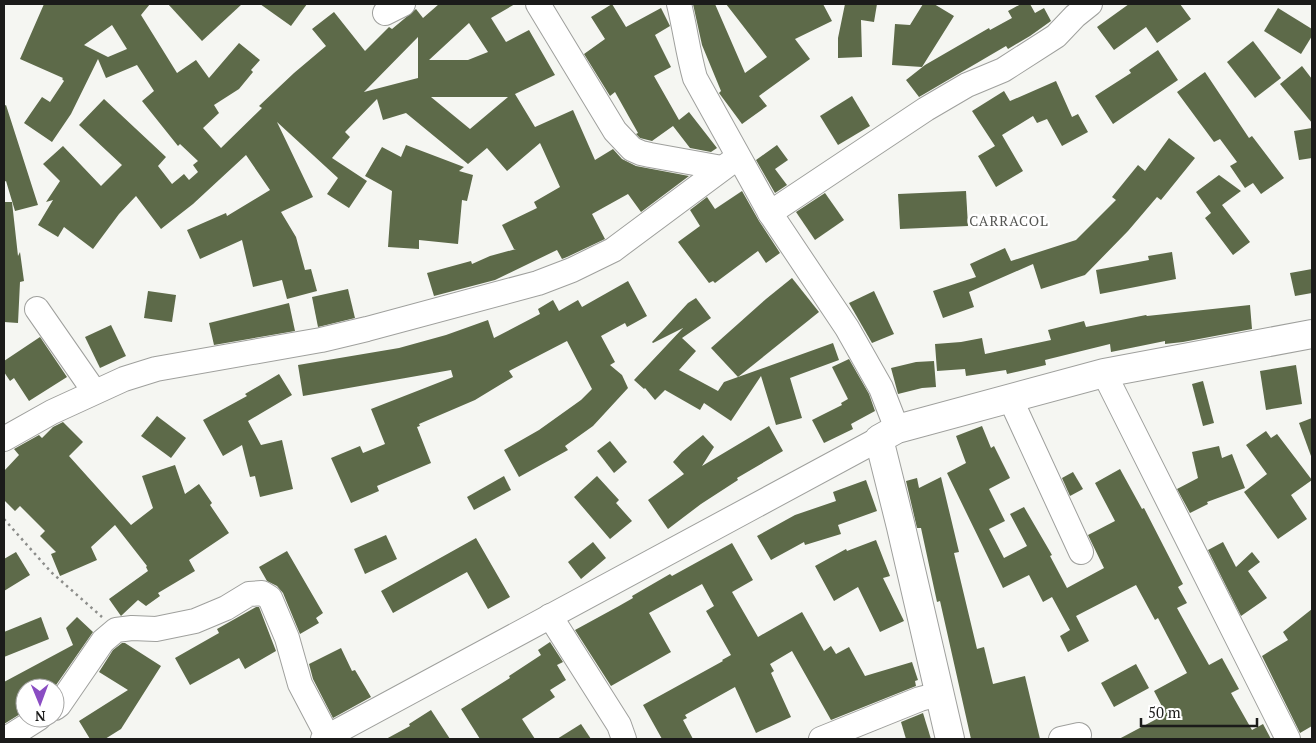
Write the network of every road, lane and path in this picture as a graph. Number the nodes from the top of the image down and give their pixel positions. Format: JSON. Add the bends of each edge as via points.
{"nodes":[{"id":1,"x":538,"y":4,"type":"edge"},
{"id":2,"x":679,"y":4,"type":"edge"},
{"id":3,"x":1090,"y":4,"type":"edge"},
{"id":4,"x":730,"y":162,"type":"junction"},
{"id":5,"x":770,"y":213,"type":"junction"},
{"id":6,"x":37,"y":309,"type":"dead end"},
{"id":7,"x":1312,"y":334,"type":"edge"},
{"id":8,"x":1104,"y":373,"type":"junction"},
{"id":9,"x":94,"y":391,"type":"junction"},
{"id":10,"x":1010,"y":398,"type":"junction"},
{"id":11,"x":888,"y":434,"type":"junction"},
{"id":12,"x":4,"y":439,"type":"edge"},
{"id":13,"x":4,"y":519,"type":"edge"},
{"id":14,"x":1081,"y":552,"type":"dead end"},
{"id":15,"x":550,"y":616,"type":"junction"},
{"id":16,"x":116,"y":630,"type":"junction"},
{"id":17,"x":939,"y":694,"type":"junction"},
{"id":18,"x":65,"y":696,"type":"edge"},
{"id":19,"x":23,"y":728,"type":"edge"},
{"id":20,"x":327,"y":738,"type":"edge"},
{"id":21,"x":6,"y":739,"type":"edge"},
{"id":22,"x":624,"y":739,"type":"edge"},
{"id":23,"x":821,"y":739,"type":"edge"},
{"id":24,"x":950,"y":739,"type":"edge"},
{"id":25,"x":1288,"y":739,"type":"edge"}],
"edges":[{"from":1,"to":4,"type":"street","via":[[615,131],[632,149],[650,155]]},
{"from":2,"to":4,"type":"street","via":[[695,78]]},
{"from":3,"to":5,"type":"street","via":[[1048,41],[1003,70],[967,85],[926,109]]},
{"from":4,"to":5,"type":"street"},
{"from":4,"to":9,"type":"street","via":[[613,250],[538,283],[321,340],[156,369]]},
{"from":5,"to":11,"type":"street","via":[[846,328],[881,388]]},
{"from":6,"to":9,"type":"street"},
{"from":7,"to":8,"type":"main road"},
{"from":8,"to":10,"type":"main road"},
{"from":8,"to":25,"type":"street"},
{"from":9,"to":12,"type":"street"},
{"from":10,"to":11,"type":"main road"},
{"from":10,"to":14,"type":"street"},
{"from":11,"to":15,"type":"street"},
{"from":11,"to":17,"type":"main road","via":[[901,526]]},
{"from":13,"to":16,"type":"path","via":[[51,572]]},
{"from":15,"to":20,"type":"street"},
{"from":15,"to":22,"type":"street","via":[[620,725]]},
{"from":16,"to":18,"type":"street","via":[[103,641]]},
{"from":16,"to":20,"type":"street","via":[[156,628],[195,621],[249,594],[262,592],[270,598],[287,638],[300,684]]},
{"from":17,"to":23,"type":"street"},
{"from":17,"to":24,"type":"main road"},
{"from":19,"to":21,"type":"street"}]}
